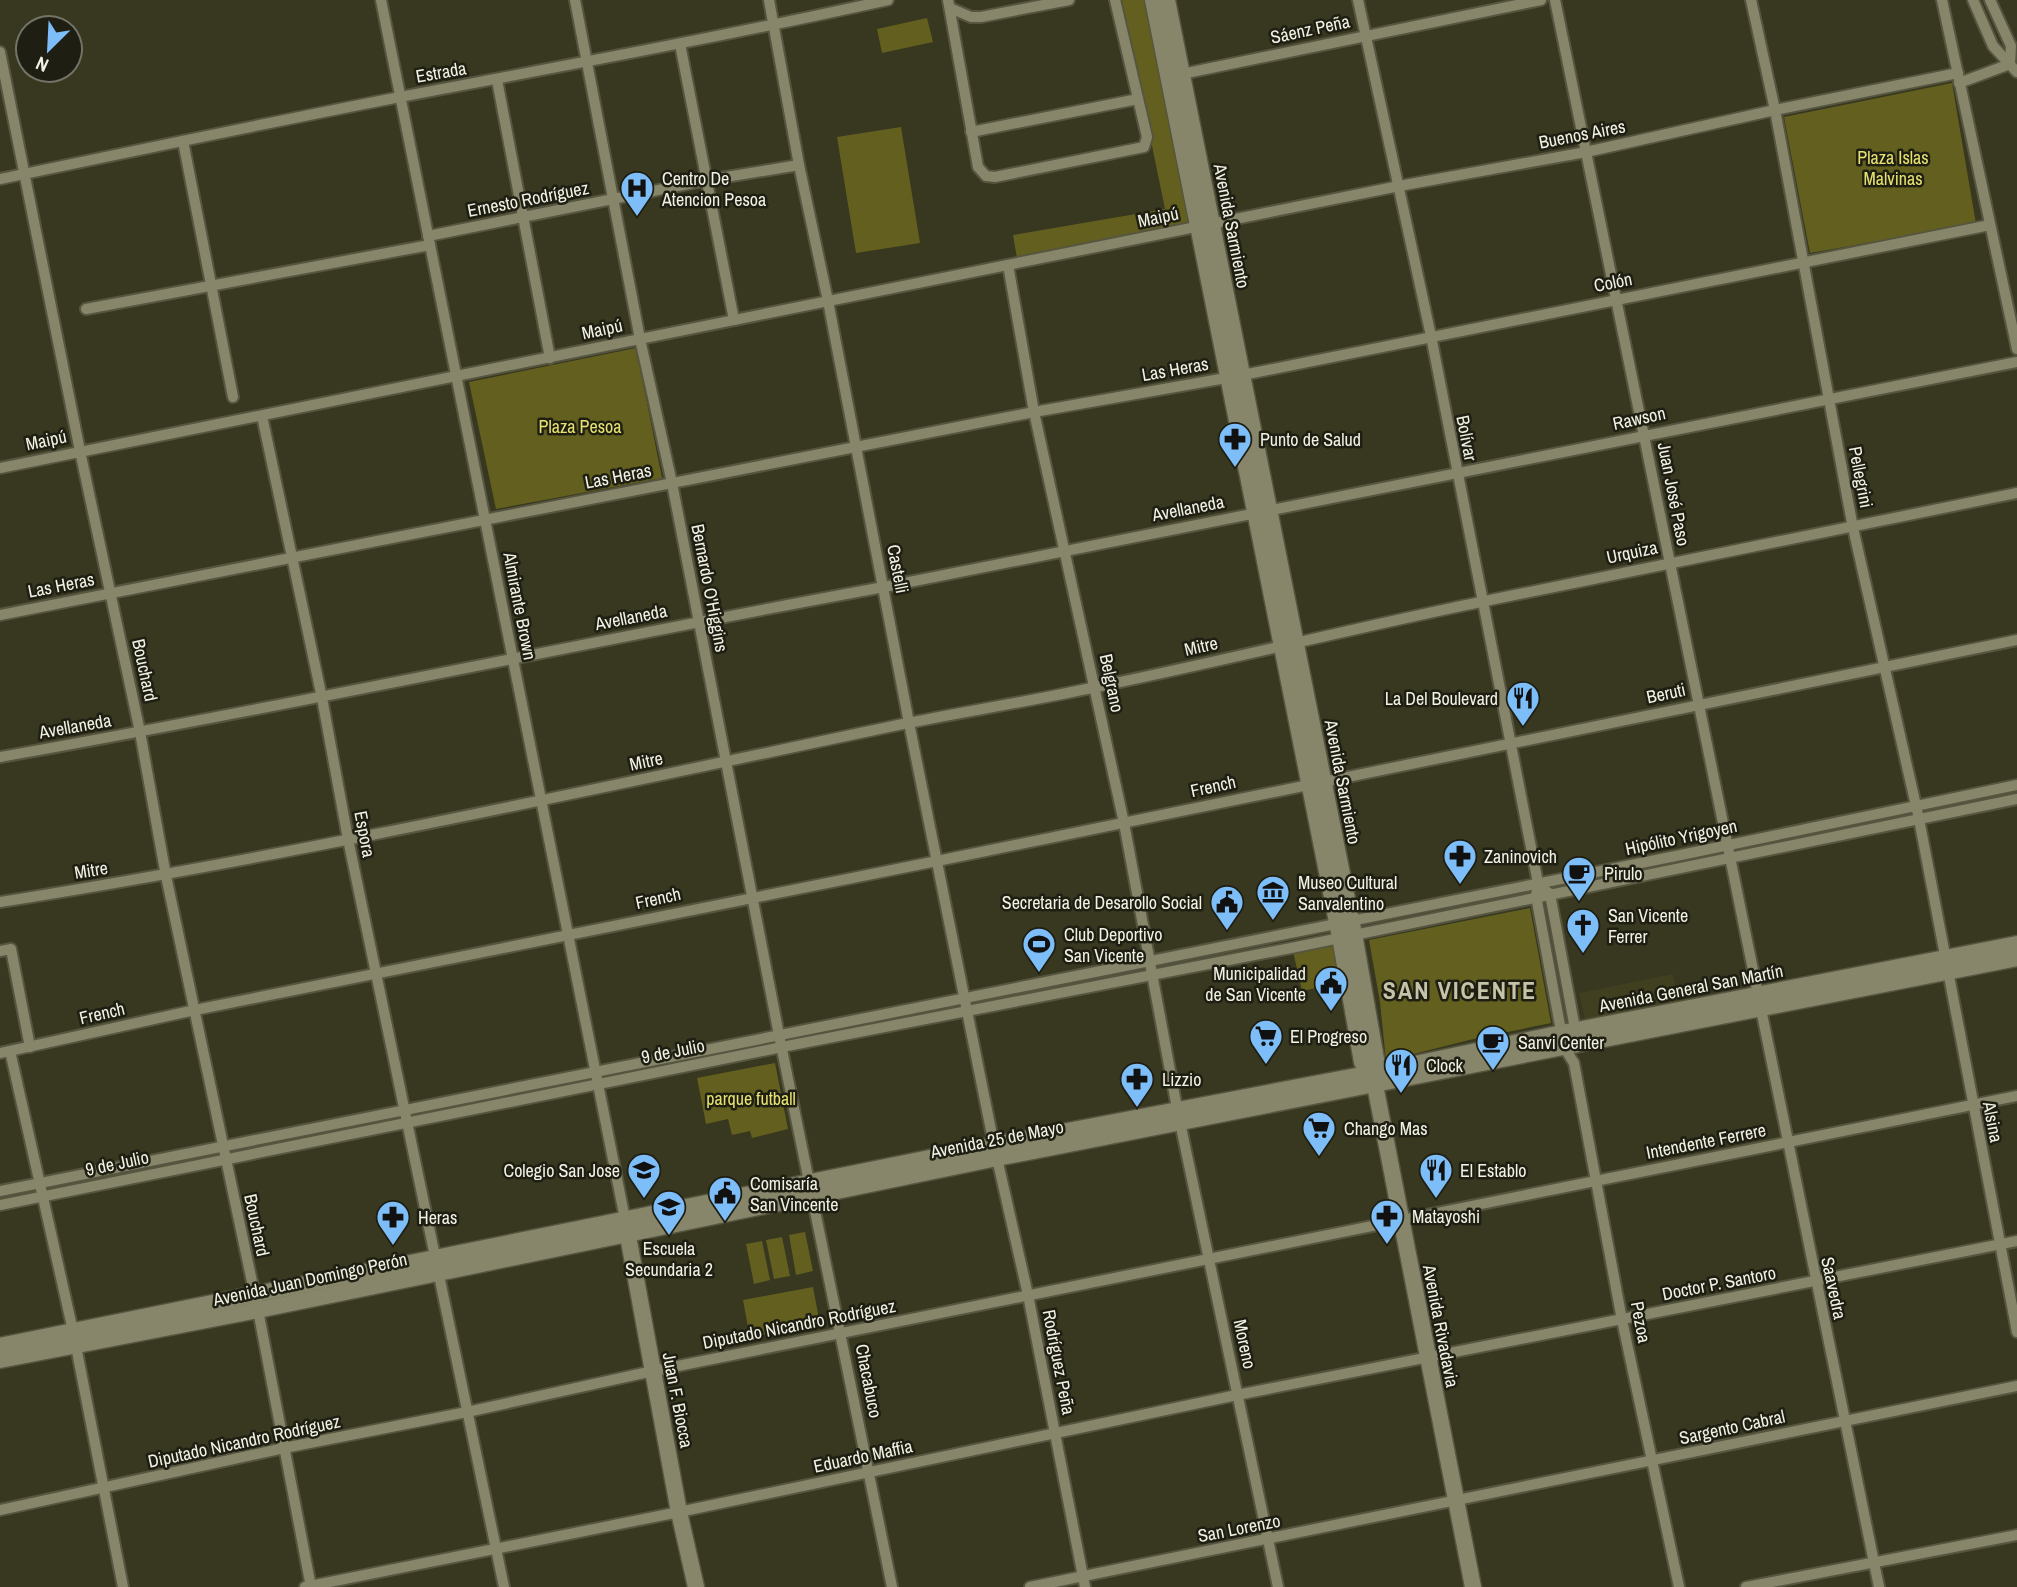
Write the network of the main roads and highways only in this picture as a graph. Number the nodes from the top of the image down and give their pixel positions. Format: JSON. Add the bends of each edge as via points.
{"nodes":[{"id":1,"x":1153,"y":0,"type":"edge"},
{"id":2,"x":1167,"y":0,"type":"edge"},
{"id":3,"x":1175,"y":75,"type":"junction"},
{"id":4,"x":2017,"y":944,"type":"edge"},
{"id":5,"x":2017,"y":958,"type":"edge"},
{"id":6,"x":1946,"y":965,"type":"junction"},
{"id":7,"x":1373,"y":1079,"type":"junction"},
{"id":8,"x":626,"y":1226,"type":"junction"},
{"id":9,"x":75,"y":1338,"type":"junction"},
{"id":10,"x":0,"y":1346,"type":"edge"},
{"id":11,"x":0,"y":1360,"type":"edge"},
{"id":12,"x":696,"y":1587,"type":"edge"},
{"id":13,"x":1473,"y":1587,"type":"edge"}],
"edges":[{"from":1,"to":3,"type":"main road","name":"Avenida Sarmiento"},
{"from":2,"to":3,"type":"main road","name":"Avenida Sarmiento"},
{"from":3,"to":7,"type":"main road","name":"Avenida Sarmiento","via":[[1345,929],[1376,1059]]},
{"from":4,"to":6,"type":"main road","name":"Avenida General San Martín"},
{"from":5,"to":6,"type":"main road","name":"Avenida General San Martín"},
{"from":6,"to":7,"type":"main road","name":"Avenida General San Martín"},
{"from":7,"to":8,"type":"main road","name":"Avenida 25 de Mayo"},
{"from":7,"to":13,"type":"main road","name":"Avenida Rivadavia"},
{"from":8,"to":9,"type":"main road","name":"Avenida Juan Domingo Perón"},
{"from":8,"to":12,"type":"main road","name":"Juan F. Biocca"},
{"from":9,"to":10,"type":"main road","name":"Avenida Juan Domingo Perón"},
{"from":9,"to":11,"type":"main road","name":"Avenida Juan Domingo Perón"}]}
